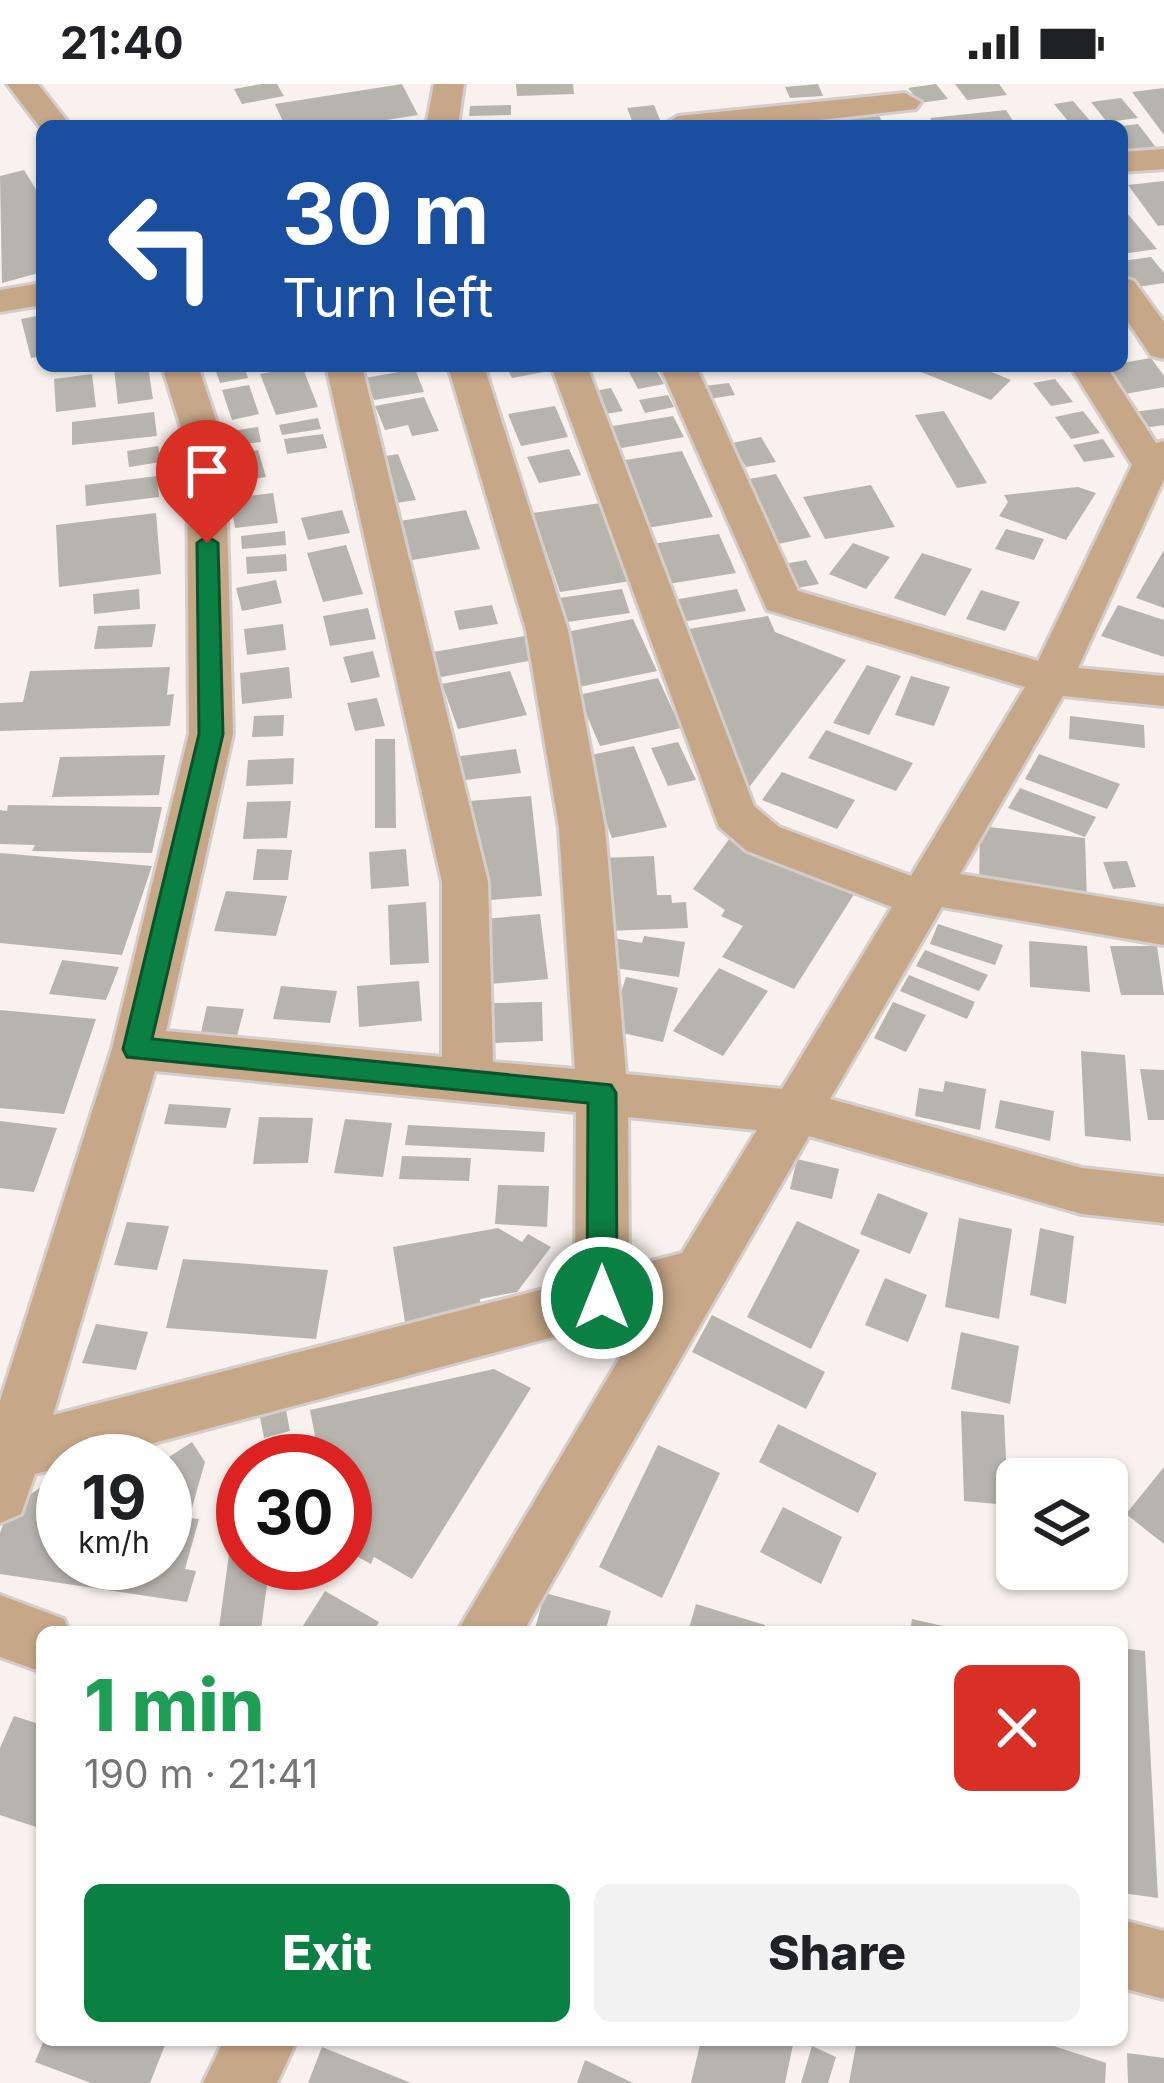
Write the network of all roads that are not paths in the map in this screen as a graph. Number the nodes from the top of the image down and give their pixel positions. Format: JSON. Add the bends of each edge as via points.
{"nodes":[{"id":1,"x":22,"y":84,"type":"edge"},
{"id":2,"x":449,"y":84,"type":"edge"},
{"id":3,"x":905,"y":104,"type":"edge"},
{"id":4,"x":50,"y":120,"type":"edge"},
{"id":5,"x":443,"y":120,"type":"edge"},
{"id":6,"x":740,"y":120,"type":"edge"},
{"id":7,"x":1164,"y":159,"type":"edge"},
{"id":8,"x":1128,"y":162,"type":"edge"},
{"id":9,"x":36,"y":295,"type":"edge"},
{"id":10,"x":1139,"y":295,"type":"edge"},
{"id":11,"x":0,"y":301,"type":"edge"},
{"id":12,"x":1164,"y":348,"type":"edge"},
{"id":13,"x":182,"y":372,"type":"edge"},
{"id":14,"x":345,"y":372,"type":"edge"},
{"id":15,"x":468,"y":372,"type":"edge"},
{"id":16,"x":571,"y":372,"type":"edge"},
{"id":17,"x":681,"y":372,"type":"edge"},
{"id":18,"x":1093,"y":372,"type":"edge"},
{"id":19,"x":1158,"y":459,"type":"edge"},
{"id":20,"x":1052,"y":680,"type":"junction"},
{"id":21,"x":1164,"y":691,"type":"edge"},
{"id":22,"x":926,"y":893,"type":"junction"},
{"id":23,"x":1164,"y":926,"type":"edge"},
{"id":24,"x":136,"y":1049,"type":"junction"},
{"id":25,"x":468,"y":1081,"type":"junction"},
{"id":26,"x":602,"y":1093,"type":"junction"},
{"id":27,"x":799,"y":1112,"type":"junction"},
{"id":28,"x":1164,"y":1163,"type":"edge"},
{"id":29,"x":1082,"y":1191,"type":"junction"},
{"id":30,"x":1164,"y":1201,"type":"edge"},
{"id":31,"x":705,"y":1272,"type":"junction"},
{"id":32,"x":602,"y":1298,"type":"junction"},
{"id":33,"x":5,"y":1467,"type":"edge"},
{"id":34,"x":0,"y":1626,"type":"edge"},
{"id":35,"x":492,"y":1626,"type":"edge"},
{"id":36,"x":36,"y":1639,"type":"edge"},
{"id":37,"x":1128,"y":1956,"type":"edge"},
{"id":38,"x":1164,"y":1965,"type":"edge"},
{"id":39,"x":259,"y":2046,"type":"edge"},
{"id":40,"x":239,"y":2083,"type":"edge"}],
"edges":[{"from":1,"to":4,"type":"street"},
{"from":2,"to":5,"type":"street"},
{"from":3,"to":6,"type":"street"},
{"from":7,"to":8,"type":"street"},
{"from":9,"to":11,"type":"street"},
{"from":10,"to":12,"type":"street"},
{"from":13,"to":24,"type":"street","via":[[206,447],[211,734]]},
{"from":14,"to":25,"type":"street","via":[[465,882]]},
{"from":15,"to":26,"type":"street","via":[[548,630],[582,828]]},
{"from":16,"to":22,"type":"street","via":[[735,815],[763,838]]},
{"from":17,"to":20,"type":"street","via":[[782,600]]},
{"from":18,"to":19,"type":"street"},
{"from":19,"to":20,"type":"street"},
{"from":20,"to":21,"type":"street"},
{"from":20,"to":22,"type":"street"},
{"from":22,"to":23,"type":"street"},
{"from":22,"to":27,"type":"street"},
{"from":24,"to":25,"type":"street"},
{"from":24,"to":33,"type":"street"},
{"from":25,"to":26,"type":"street"},
{"from":26,"to":27,"type":"street"},
{"from":26,"to":32,"type":"street"},
{"from":27,"to":29,"type":"street"},
{"from":27,"to":31,"type":"street"},
{"from":28,"to":29,"type":"street"},
{"from":29,"to":30,"type":"street"},
{"from":31,"to":32,"type":"street"},
{"from":31,"to":35,"type":"street"},
{"from":32,"to":33,"type":"street"},
{"from":34,"to":36,"type":"street"},
{"from":37,"to":38,"type":"street"},
{"from":39,"to":40,"type":"street"}]}
